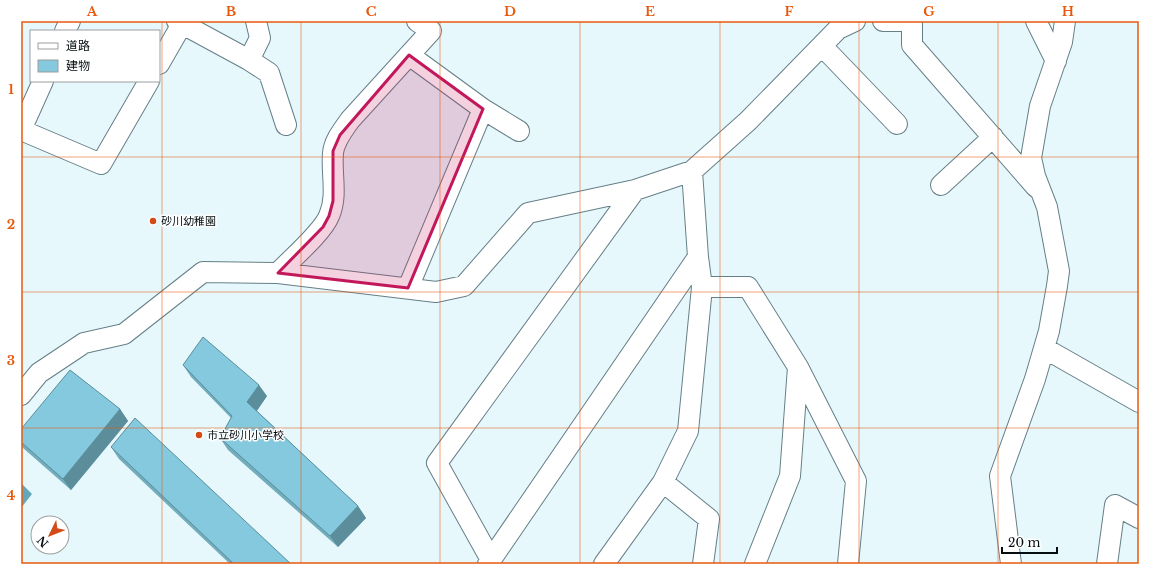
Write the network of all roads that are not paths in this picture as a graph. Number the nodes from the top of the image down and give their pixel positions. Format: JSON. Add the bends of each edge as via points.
{"nodes":[{"id":1,"x":70,"y":21,"type":"edge"},
{"id":2,"x":256,"y":21,"type":"edge"},
{"id":3,"x":416,"y":21,"type":"edge"},
{"id":4,"x":855,"y":21,"type":"edge"},
{"id":5,"x":883,"y":21,"type":"edge"},
{"id":6,"x":912,"y":21,"type":"edge"},
{"id":7,"x":1036,"y":21,"type":"edge"},
{"id":8,"x":1065,"y":21,"type":"edge"},
{"id":9,"x":180,"y":22,"type":"edge"},
{"id":10,"x":66,"y":30,"type":"edge"},
{"id":11,"x":822,"y":46,"type":"junction"},
{"id":12,"x":410,"y":55,"type":"junction"},
{"id":13,"x":250,"y":60,"type":"junction"},
{"id":14,"x":1056,"y":61,"type":"junction"},
{"id":15,"x":160,"y":62,"type":"edge"},
{"id":16,"x":43,"y":82,"type":"edge"},
{"id":17,"x":148,"y":82,"type":"edge"},
{"id":18,"x":483,"y":109,"type":"junction"},
{"id":19,"x":286,"y":124,"type":"dead end"},
{"id":20,"x":897,"y":124,"type":"dead end"},
{"id":21,"x":21,"y":130,"type":"edge"},
{"id":22,"x":519,"y":131,"type":"dead end"},
{"id":23,"x":993,"y":138,"type":"junction"},
{"id":24,"x":692,"y":171,"type":"junction"},
{"id":25,"x":941,"y":185,"type":"dead end"},
{"id":26,"x":634,"y":190,"type":"junction"},
{"id":27,"x":1040,"y":191,"type":"junction"},
{"id":28,"x":698,"y":257,"type":"junction"},
{"id":29,"x":278,"y":273,"type":"junction"},
{"id":30,"x":702,"y":287,"type":"junction"},
{"id":31,"x":408,"y":288,"type":"junction"},
{"id":32,"x":1044,"y":348,"type":"junction"},
{"id":33,"x":798,"y":367,"type":"junction"},
{"id":34,"x":21,"y":395,"type":"edge"},
{"id":35,"x":1139,"y":402,"type":"edge"},
{"id":36,"x":663,"y":482,"type":"junction"},
{"id":37,"x":1139,"y":518,"type":"edge"},
{"id":38,"x":490,"y":562,"type":"edge"},
{"id":39,"x":604,"y":564,"type":"edge"},
{"id":40,"x":703,"y":564,"type":"edge"},
{"id":41,"x":755,"y":564,"type":"edge"},
{"id":42,"x":848,"y":564,"type":"edge"},
{"id":43,"x":1011,"y":564,"type":"edge"},
{"id":44,"x":1107,"y":564,"type":"edge"}],
"edges":[{"from":1,"to":10,"type":"street"},
{"from":2,"to":13,"type":"street","via":[[260,38]]},
{"from":3,"to":12,"type":"street","via":[[431,31]]},
{"from":4,"to":11,"type":"street","via":[[838,29]]},
{"from":5,"to":6,"type":"street"},
{"from":6,"to":23,"type":"street","via":[[912,45]]},
{"from":7,"to":14,"type":"street"},
{"from":8,"to":14,"type":"street"},
{"from":9,"to":13,"type":"street"},
{"from":9,"to":15,"type":"street"},
{"from":11,"to":20,"type":"street"},
{"from":11,"to":24,"type":"street","via":[[748,121]]},
{"from":12,"to":18,"type":"street"},
{"from":12,"to":29,"type":"street","via":[[350,120],[340,135],[333,151],[334,201],[329,216],[323,227]]},
{"from":13,"to":19,"type":"street","via":[[269,73]]},
{"from":14,"to":27,"type":"street","via":[[1040,106],[1031,158]]},
{"from":16,"to":21,"type":"street"},
{"from":17,"to":21,"type":"street","via":[[101,164]]},
{"from":18,"to":22,"type":"street"},
{"from":18,"to":31,"type":"street"},
{"from":23,"to":25,"type":"street"},
{"from":23,"to":27,"type":"street"},
{"from":24,"to":26,"type":"street"},
{"from":24,"to":28,"type":"street"},
{"from":26,"to":31,"type":"street","via":[[528,213],[464,286],[436,292]]},
{"from":26,"to":38,"type":"street","via":[[437,463]]},
{"from":27,"to":32,"type":"street","via":[[1047,207],[1059,271]]},
{"from":28,"to":30,"type":"street"},
{"from":28,"to":38,"type":"street"},
{"from":29,"to":31,"type":"street"},
{"from":29,"to":34,"type":"street","via":[[203,272],[124,334],[84,343],[39,372]]},
{"from":30,"to":33,"type":"street","via":[[748,287]]},
{"from":30,"to":36,"type":"street","via":[[688,431]]},
{"from":32,"to":35,"type":"street"},
{"from":32,"to":43,"type":"street","via":[[1000,476]]},
{"from":33,"to":41,"type":"street","via":[[790,476]]},
{"from":33,"to":42,"type":"street","via":[[856,481]]},
{"from":36,"to":39,"type":"street"},
{"from":36,"to":40,"type":"street","via":[[709,519]]},
{"from":37,"to":44,"type":"street","via":[[1115,505]]}]}
